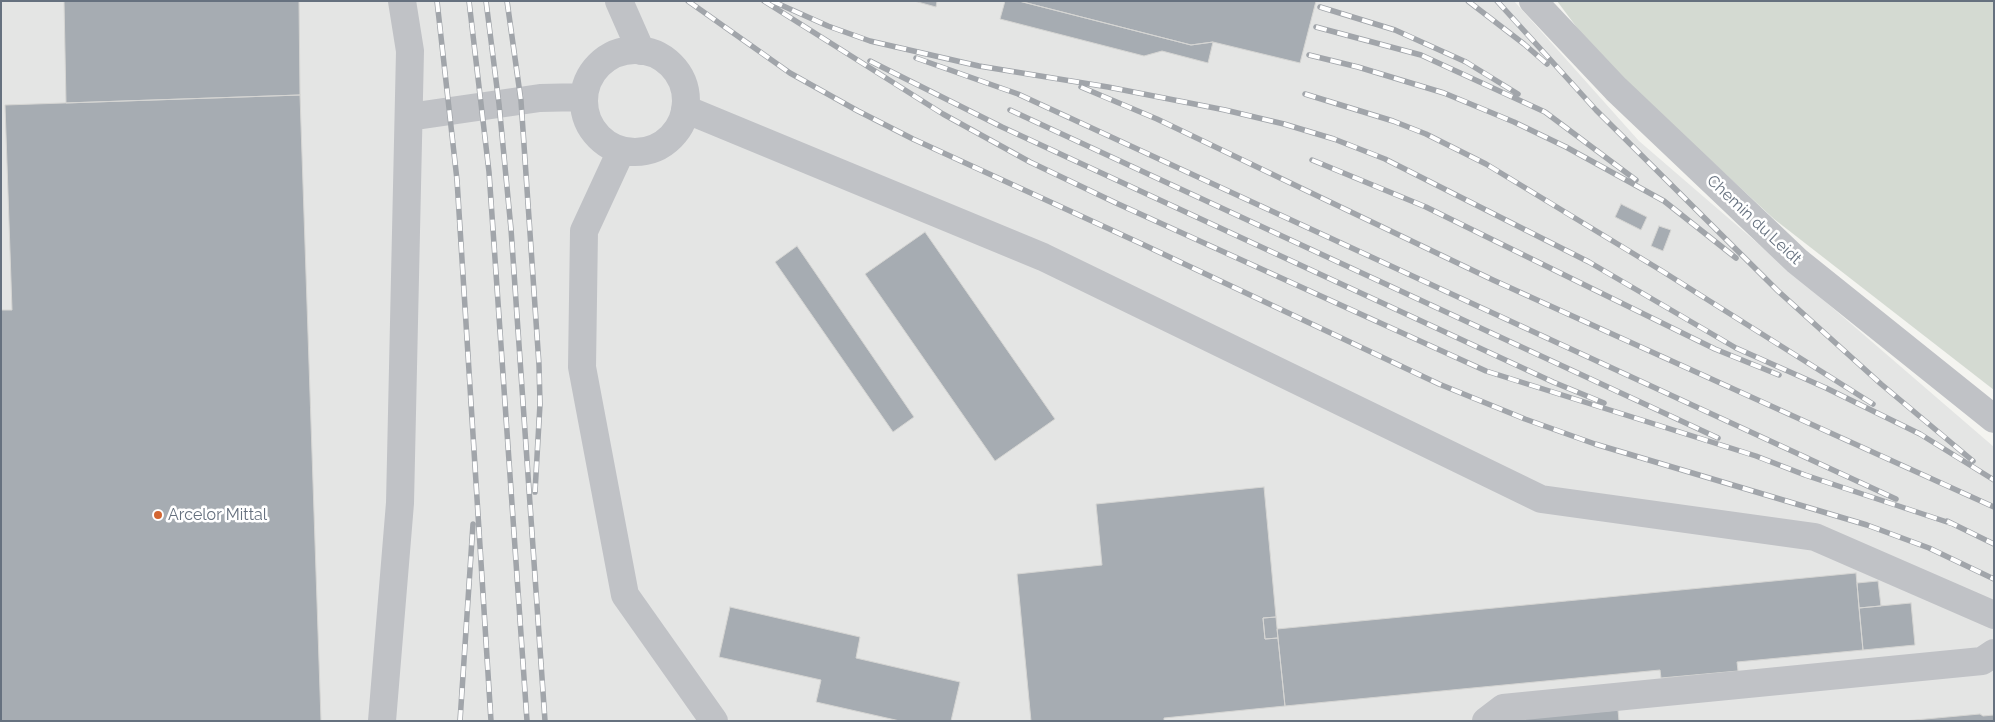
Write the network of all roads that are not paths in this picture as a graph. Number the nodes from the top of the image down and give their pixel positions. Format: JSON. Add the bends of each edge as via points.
{"nodes":[{"id":1,"x":402,"y":1,"type":"edge"},
{"id":2,"x":620,"y":1,"type":"edge"},
{"id":3,"x":1533,"y":1,"type":"edge"},
{"id":4,"x":641,"y":50,"type":"junction"},
{"id":5,"x":584,"y":97,"type":"junction"},
{"id":6,"x":685,"y":109,"type":"junction"},
{"id":7,"x":409,"y":116,"type":"junction"},
{"id":8,"x":621,"y":151,"type":"junction"},
{"id":9,"x":1994,"y":419,"type":"edge"},
{"id":10,"x":1994,"y":615,"type":"edge"},
{"id":11,"x":1994,"y":653,"type":"edge"},
{"id":12,"x":382,"y":721,"type":"edge"},
{"id":13,"x":714,"y":721,"type":"edge"},
{"id":14,"x":1486,"y":721,"type":"edge"}],
"edges":[{"from":1,"to":7,"type":"street","via":[[410,51]]},
{"from":2,"to":4,"type":"street"},
{"from":3,"to":9,"type":"street","name":"Chemin du Leidt","via":[[1616,89],[1798,261]]},
{"from":4,"to":5,"type":"street","via":[[624,51],[596,67]]},
{"from":4,"to":6,"type":"street","via":[[670,64],[680,77]]},
{"from":5,"to":7,"type":"street","via":[[540,98]]},
{"from":5,"to":8,"type":"street","via":[[585,115],[593,130],[605,143]]},
{"from":6,"to":8,"type":"street","via":[[680,125],[656,148],[639,152]]},
{"from":6,"to":10,"type":"street","via":[[1043,257],[1541,499],[1815,537]]},
{"from":7,"to":12,"type":"street","via":[[400,503]]},
{"from":8,"to":13,"type":"street","via":[[584,231],[582,367],[625,595]]},
{"from":11,"to":14,"type":"street","via":[[1982,661],[1503,708]]}]}
